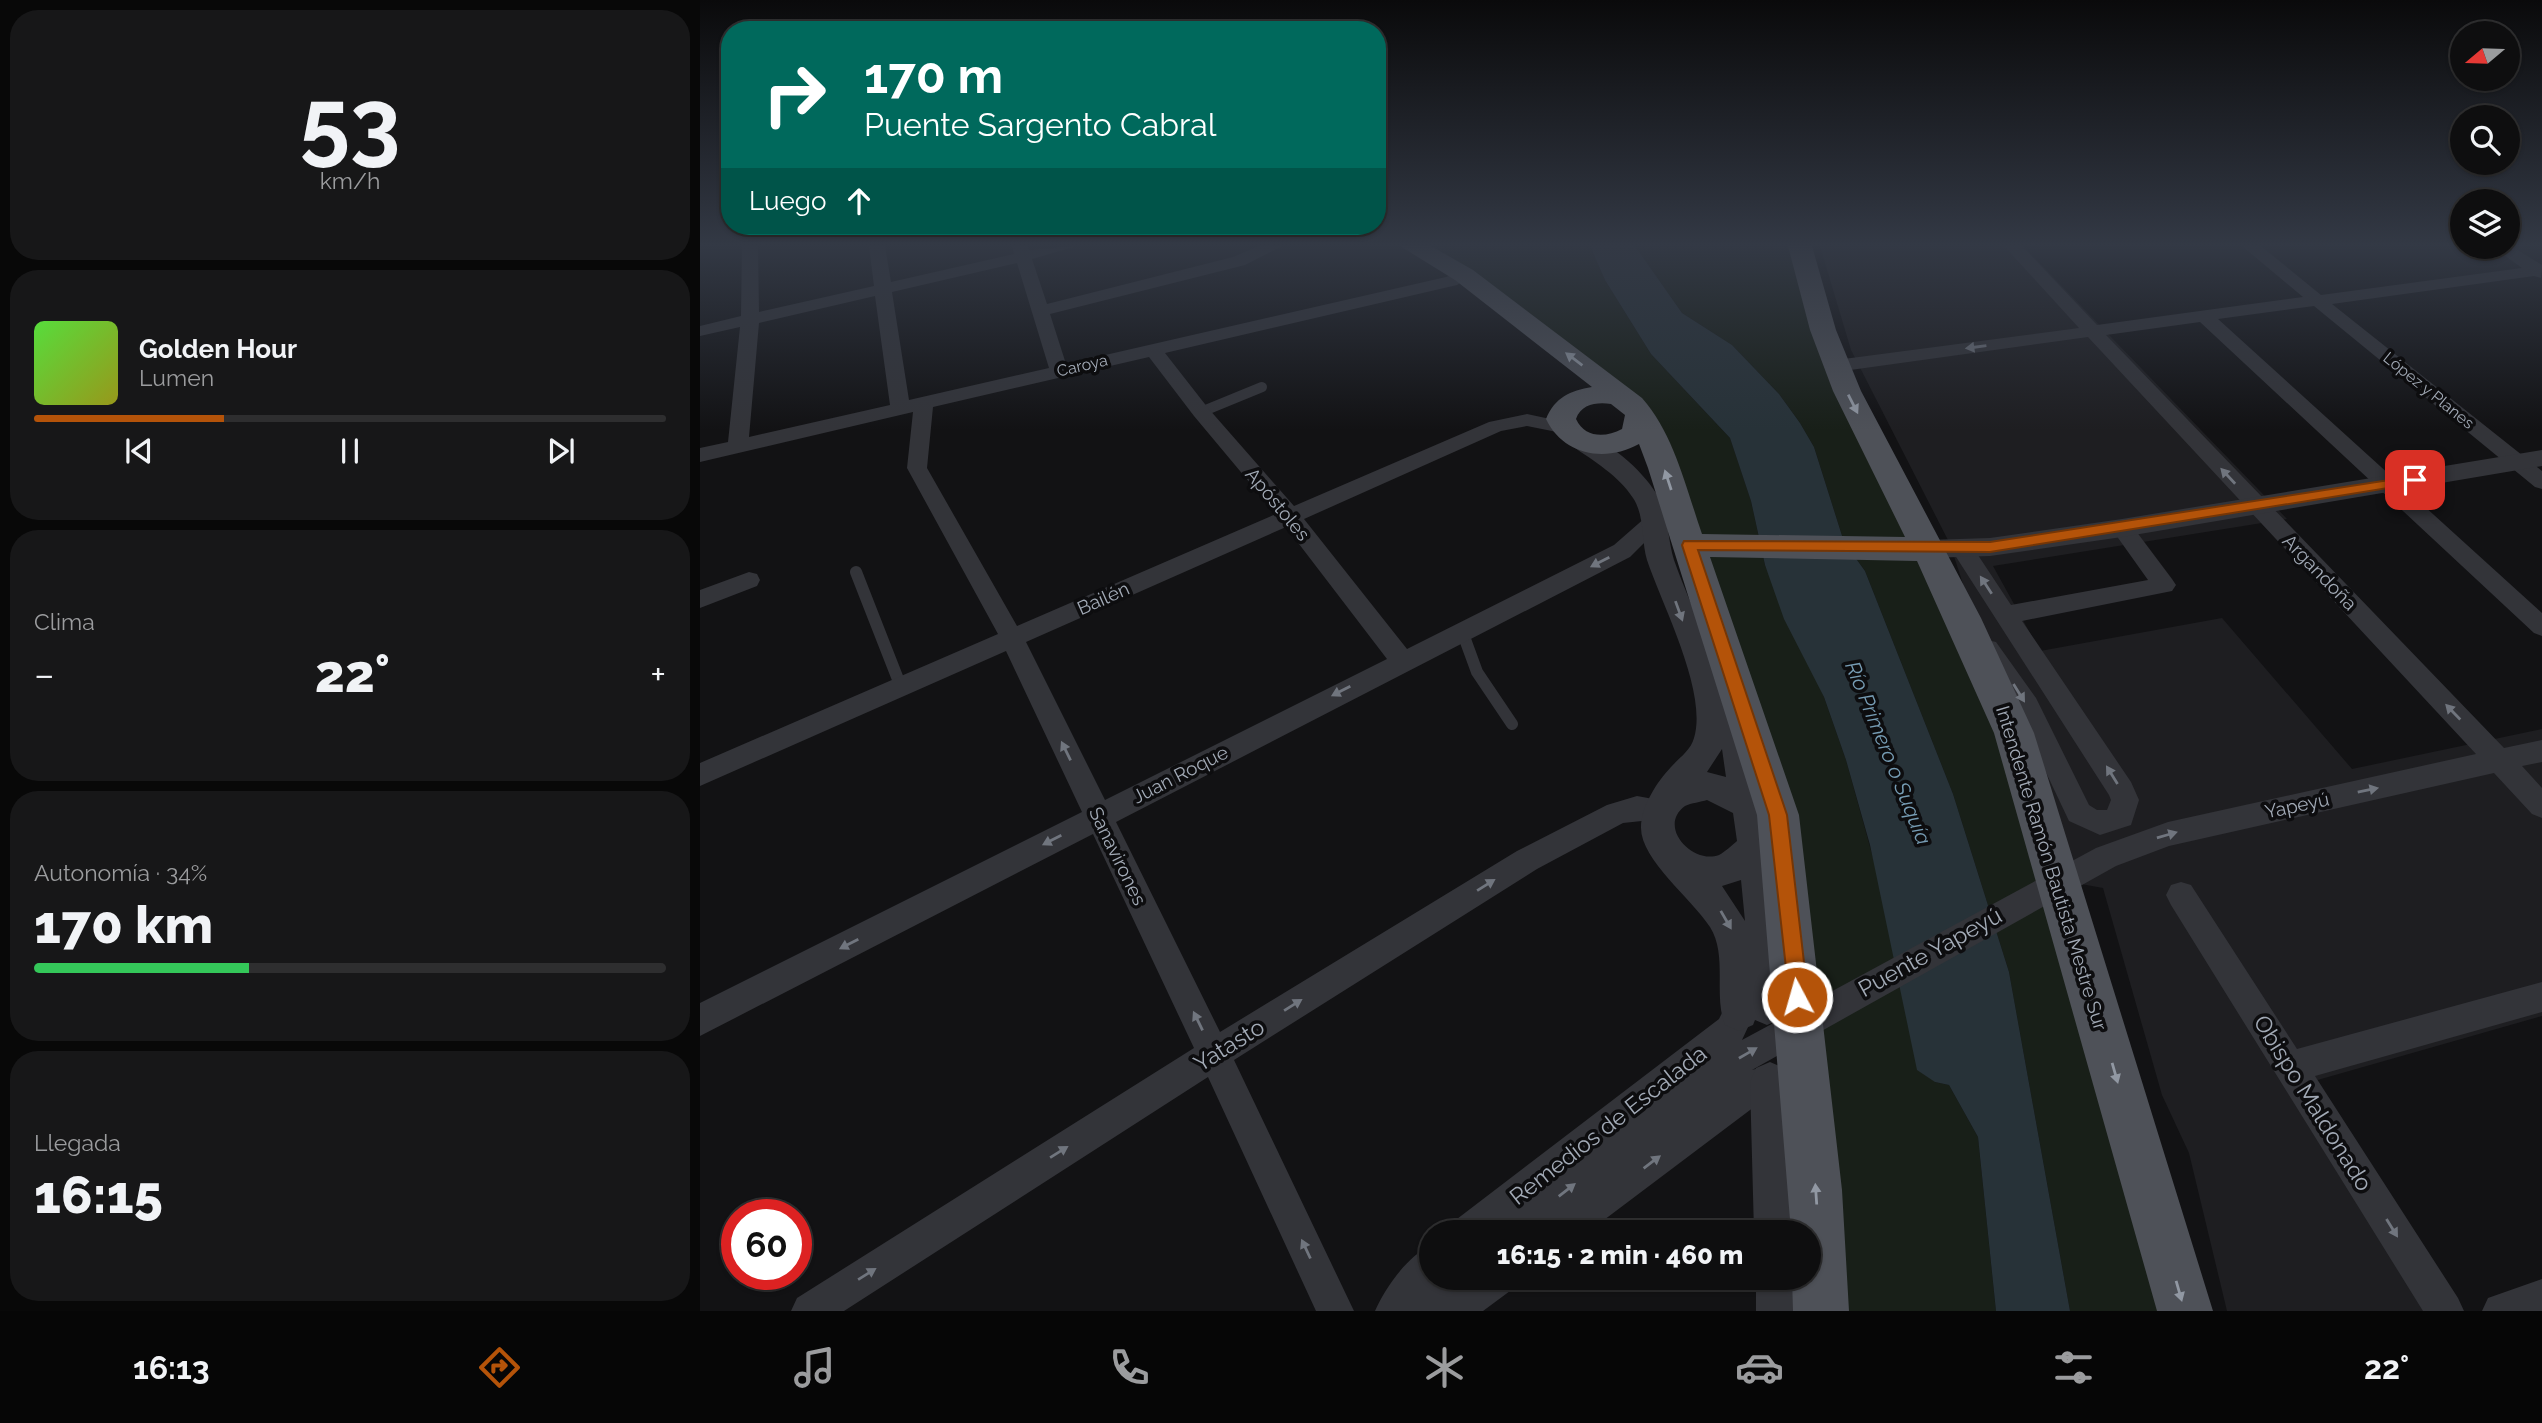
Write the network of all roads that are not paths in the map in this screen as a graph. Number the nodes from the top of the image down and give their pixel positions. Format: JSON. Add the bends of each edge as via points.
{"nodes":[{"id":1,"x":750,"y":307,"type":"edge"},
{"id":2,"x":805,"y":307,"type":"edge"},
{"id":3,"x":886,"y":307,"type":"edge"},
{"id":4,"x":1040,"y":307,"type":"edge"},
{"id":5,"x":1056,"y":307,"type":"edge"},
{"id":6,"x":1336,"y":307,"type":"edge"},
{"id":7,"x":1505,"y":307,"type":"edge"},
{"id":8,"x":1817,"y":307,"type":"edge"},
{"id":9,"x":2069,"y":307,"type":"edge"},
{"id":10,"x":2266,"y":307,"type":"edge"},
{"id":11,"x":2327,"y":307,"type":"edge"},
{"id":12,"x":1041,"y":311,"type":"junction"},
{"id":13,"x":2204,"y":316,"type":"junction"},
{"id":14,"x":750,"y":320,"type":"junction"},
{"id":15,"x":700,"y":331,"type":"edge"},
{"id":16,"x":2092,"y":332,"type":"junction"},
{"id":17,"x":1153,"y":349,"type":"junction"},
{"id":18,"x":1836,"y":366,"type":"junction"},
{"id":19,"x":1059,"y":371,"type":"junction"},
{"id":20,"x":1262,"y":387,"type":"dead end"},
{"id":21,"x":924,"y":402,"type":"junction"},
{"id":22,"x":900,"y":407,"type":"junction"},
{"id":23,"x":1634,"y":407,"type":"junction"},
{"id":24,"x":1201,"y":412,"type":"junction"},
{"id":25,"x":1572,"y":434,"type":"junction"},
{"id":26,"x":738,"y":446,"type":"junction"},
{"id":27,"x":700,"y":455,"type":"edge"},
{"id":28,"x":2530,"y":460,"type":"edge"},
{"id":29,"x":2542,"y":482,"type":"edge"},
{"id":30,"x":2389,"y":484,"type":"junction"},
{"id":31,"x":2255,"y":505,"type":"junction"},
{"id":32,"x":1290,"y":516,"type":"junction"},
{"id":33,"x":2122,"y":528,"type":"junction"},
{"id":34,"x":1691,"y":537,"type":"junction"},
{"id":35,"x":1928,"y":548,"type":"junction"},
{"id":36,"x":856,"y":572,"type":"dead end"},
{"id":37,"x":749,"y":580,"type":"dead end"},
{"id":38,"x":700,"y":599,"type":"edge"},
{"id":39,"x":1984,"y":617,"type":"junction"},
{"id":40,"x":1714,"y":620,"type":"junction"},
{"id":41,"x":2542,"y":628,"type":"edge"},
{"id":42,"x":1462,"y":631,"type":"junction"},
{"id":43,"x":1012,"y":638,"type":"junction"},
{"id":44,"x":1402,"y":660,"type":"junction"},
{"id":45,"x":901,"y":687,"type":"junction"},
{"id":46,"x":1511,"y":724,"type":"dead end"},
{"id":47,"x":2542,"y":751,"type":"edge"},
{"id":48,"x":2500,"y":761,"type":"junction"},
{"id":49,"x":700,"y":775,"type":"edge"},
{"id":50,"x":1664,"y":805,"type":"junction"},
{"id":51,"x":1748,"y":805,"type":"junction"},
{"id":52,"x":2542,"y":806,"type":"edge"},
{"id":53,"x":1098,"y":816,"type":"junction"},
{"id":54,"x":1755,"y":847,"type":"junction"},
{"id":55,"x":1683,"y":867,"type":"junction"},
{"id":56,"x":2042,"y":890,"type":"junction"},
{"id":57,"x":2181,"y":895,"type":"dead end"},
{"id":58,"x":2542,"y":998,"type":"edge"},
{"id":59,"x":1780,"y":1014,"type":"junction"},
{"id":60,"x":700,"y":1020,"type":"edge"},
{"id":61,"x":1214,"y":1054,"type":"junction"},
{"id":62,"x":2290,"y":1067,"type":"junction"},
{"id":63,"x":1770,"y":1082,"type":"joint"},
{"id":64,"x":1486,"y":1220,"type":"edge"},
{"id":65,"x":1529,"y":1220,"type":"edge"},
{"id":66,"x":1574,"y":1220,"type":"edge"},
{"id":67,"x":1776,"y":1220,"type":"edge"},
{"id":68,"x":1419,"y":1279,"type":"edge"},
{"id":69,"x":1445,"y":1290,"type":"edge"},
{"id":70,"x":1481,"y":1290,"type":"edge"},
{"id":71,"x":1778,"y":1290,"type":"edge"},
{"id":72,"x":2542,"y":1298,"type":"edge"},
{"id":73,"x":810,"y":1311,"type":"edge"},
{"id":74,"x":1335,"y":1311,"type":"edge"},
{"id":75,"x":1394,"y":1311,"type":"edge"},
{"id":76,"x":1420,"y":1311,"type":"edge"},
{"id":77,"x":1452,"y":1311,"type":"edge"},
{"id":78,"x":1779,"y":1311,"type":"edge"},
{"id":79,"x":1821,"y":1311,"type":"edge"},
{"id":80,"x":2185,"y":1311,"type":"edge"},
{"id":81,"x":2445,"y":1311,"type":"edge"},
{"id":82,"x":2501,"y":1311,"type":"edge"}],
"edges":[{"from":1,"to":14,"type":"street"},
{"from":2,"to":14,"type":"street"},
{"from":3,"to":22,"type":"street"},
{"from":4,"to":12,"type":"street"},
{"from":5,"to":12,"type":"street"},
{"from":6,"to":17,"type":"street","name":"Caroya"},
{"from":23,"to":7,"type":"main road","one_way":true},
{"from":8,"to":18,"type":"main road","name":"Intendente Ramón Bautista Mestre Sur"},
{"from":9,"to":16,"type":"street","name":"Argandoña"},
{"from":10,"to":13,"type":"street"},
{"from":11,"to":28,"type":"street","name":"López y Planes"},
{"from":12,"to":19,"type":"street"},
{"from":13,"to":16,"type":"street"},
{"from":13,"to":30,"type":"street"},
{"from":14,"to":15,"type":"street"},
{"from":14,"to":26,"type":"street"},
{"from":16,"to":18,"type":"street","one_way":true},
{"from":31,"to":16,"type":"street","name":"Argandoña","one_way":true},
{"from":17,"to":19,"type":"street","name":"Caroya"},
{"from":17,"to":24,"type":"street","name":"Apóstoles"},
{"from":18,"to":35,"type":"main road","name":"Intendente Ramón Bautista Mestre Sur","one_way":true},
{"from":19,"to":21,"type":"street","name":"Caroya"},
{"from":20,"to":24,"type":"lane"},
{"from":21,"to":22,"type":"street","name":"Caroya"},
{"from":21,"to":43,"type":"street","name":"Sanavirones","via":[[917,468]]},
{"from":22,"to":26,"type":"street","name":"Caroya"},
{"from":23,"to":25,"type":"main road","via":[[1639,428],[1621,441],[1608,444]]},
{"from":23,"to":25,"type":"main road","via":[[1605,394],[1580,398],[1563,411]]},
{"from":34,"to":23,"type":"main road","one_way":true},
{"from":24,"to":32,"type":"street","name":"Apóstoles"},
{"from":25,"to":32,"type":"street","name":"Bailén","via":[[1538,421],[1507,422]]},
{"from":25,"to":34,"type":"street","via":[[1609,460],[1639,489],[1650,507]]},
{"from":26,"to":27,"type":"street","name":"Caroya"},
{"from":28,"to":29,"type":"street","name":"López y Planes"},
{"from":28,"to":30,"type":"street"},
{"from":30,"to":31,"type":"street"},
{"from":30,"to":41,"type":"street"},
{"from":31,"to":33,"type":"street"},
{"from":48,"to":31,"type":"street","name":"Argandoña","one_way":true},
{"from":32,"to":43,"type":"street","name":"Bailén"},
{"from":32,"to":44,"type":"street","name":"Apóstoles"},
{"from":33,"to":35,"type":"street"},
{"from":33,"to":39,"type":"street","via":[[2164,585]]},
{"from":34,"to":35,"type":"main road"},
{"from":34,"to":40,"type":"main road"},
{"from":34,"to":42,"type":"street","name":"Juan Roque","one_way":true,"via":[[1622,551]]},
{"from":34,"to":50,"type":"street","one_way":true,"via":[[1660,556],[1712,708],[1709,743]]},
{"from":35,"to":39,"type":"main road","name":"Intendente Ramón Bautista Mestre Sur"},
{"from":36,"to":45,"type":"lane"},
{"from":37,"to":38,"type":"street"},
{"from":39,"to":39,"type":"street","one_way":true,"via":[[2079,813],[2096,822],[2115,821],[2125,809],[2121,789]]},
{"from":39,"to":56,"type":"main road","name":"Intendente Ramón Bautista Mestre Sur","via":[[2014,733]]},
{"from":40,"to":51,"type":"street"},
{"from":40,"to":59,"type":"main road","via":[[1778,815]]},
{"from":42,"to":44,"type":"street","name":"Juan Roque"},
{"from":42,"to":46,"type":"lane","via":[[1477,672]]},
{"from":43,"to":45,"type":"street","name":"Bailén"},
{"from":53,"to":43,"type":"street","name":"Sanavirones","one_way":true},
{"from":44,"to":53,"type":"street","name":"Juan Roque","one_way":true},
{"from":45,"to":49,"type":"street","name":"Bailén"},
{"from":47,"to":48,"type":"street","name":"Yapeyú"},
{"from":48,"to":52,"type":"street","name":"Argandoña"},
{"from":56,"to":48,"type":"street","name":"Yapeyú","one_way":true,"via":[[2106,857],[2168,834]]},
{"from":50,"to":51,"type":"street","via":[[1692,787],[1707,786],[1722,789]]},
{"from":50,"to":55,"type":"street","via":[[1657,836],[1662,848]]},
{"from":61,"to":50,"type":"street","name":"Yatasto","one_way":true,"via":[[1563,840],[1617,813]]},
{"from":51,"to":54,"type":"street"},
{"from":53,"to":60,"type":"street","name":"Juan Roque","one_way":true},
{"from":61,"to":53,"type":"street","name":"Sanavirones","one_way":true},
{"from":54,"to":55,"type":"street","via":[[1738,864],[1716,873]]},
{"from":54,"to":59,"type":"street"},
{"from":55,"to":59,"type":"street","one_way":true,"via":[[1715,901]]},
{"from":56,"to":59,"type":"street","name":"Puente Yapeyú"},
{"from":56,"to":80,"type":"main road","name":"Intendente Ramón Bautista Mestre Sur","one_way":true},
{"from":57,"to":62,"type":"street","name":"Obispo Maldonado"},
{"from":58,"to":62,"type":"street"},
{"from":59,"to":64,"type":"street","name":"Remedios de Escalada","via":[[1730,1030]]},
{"from":65,"to":59,"type":"street","name":"Remedios de Escalada","one_way":true,"via":[[1710,1077]]},
{"from":79,"to":59,"type":"main road","one_way":true,"via":[[1816,1190]]},
{"from":73,"to":61,"type":"street","name":"Yatasto","one_way":true},
{"from":74,"to":61,"type":"street","name":"Sanavirones","one_way":true},
{"from":62,"to":81,"type":"street","name":"Obispo Maldonado","one_way":true},
{"from":66,"to":63,"type":"street","one_way":true,"via":[[1754,1086]]},
{"from":63,"to":67,"type":"street"},
{"from":68,"to":75,"type":"street"},
{"from":69,"to":76,"type":"street"},
{"from":70,"to":77,"type":"street"},
{"from":71,"to":78,"type":"street"},
{"from":72,"to":82,"type":"street"}]}
